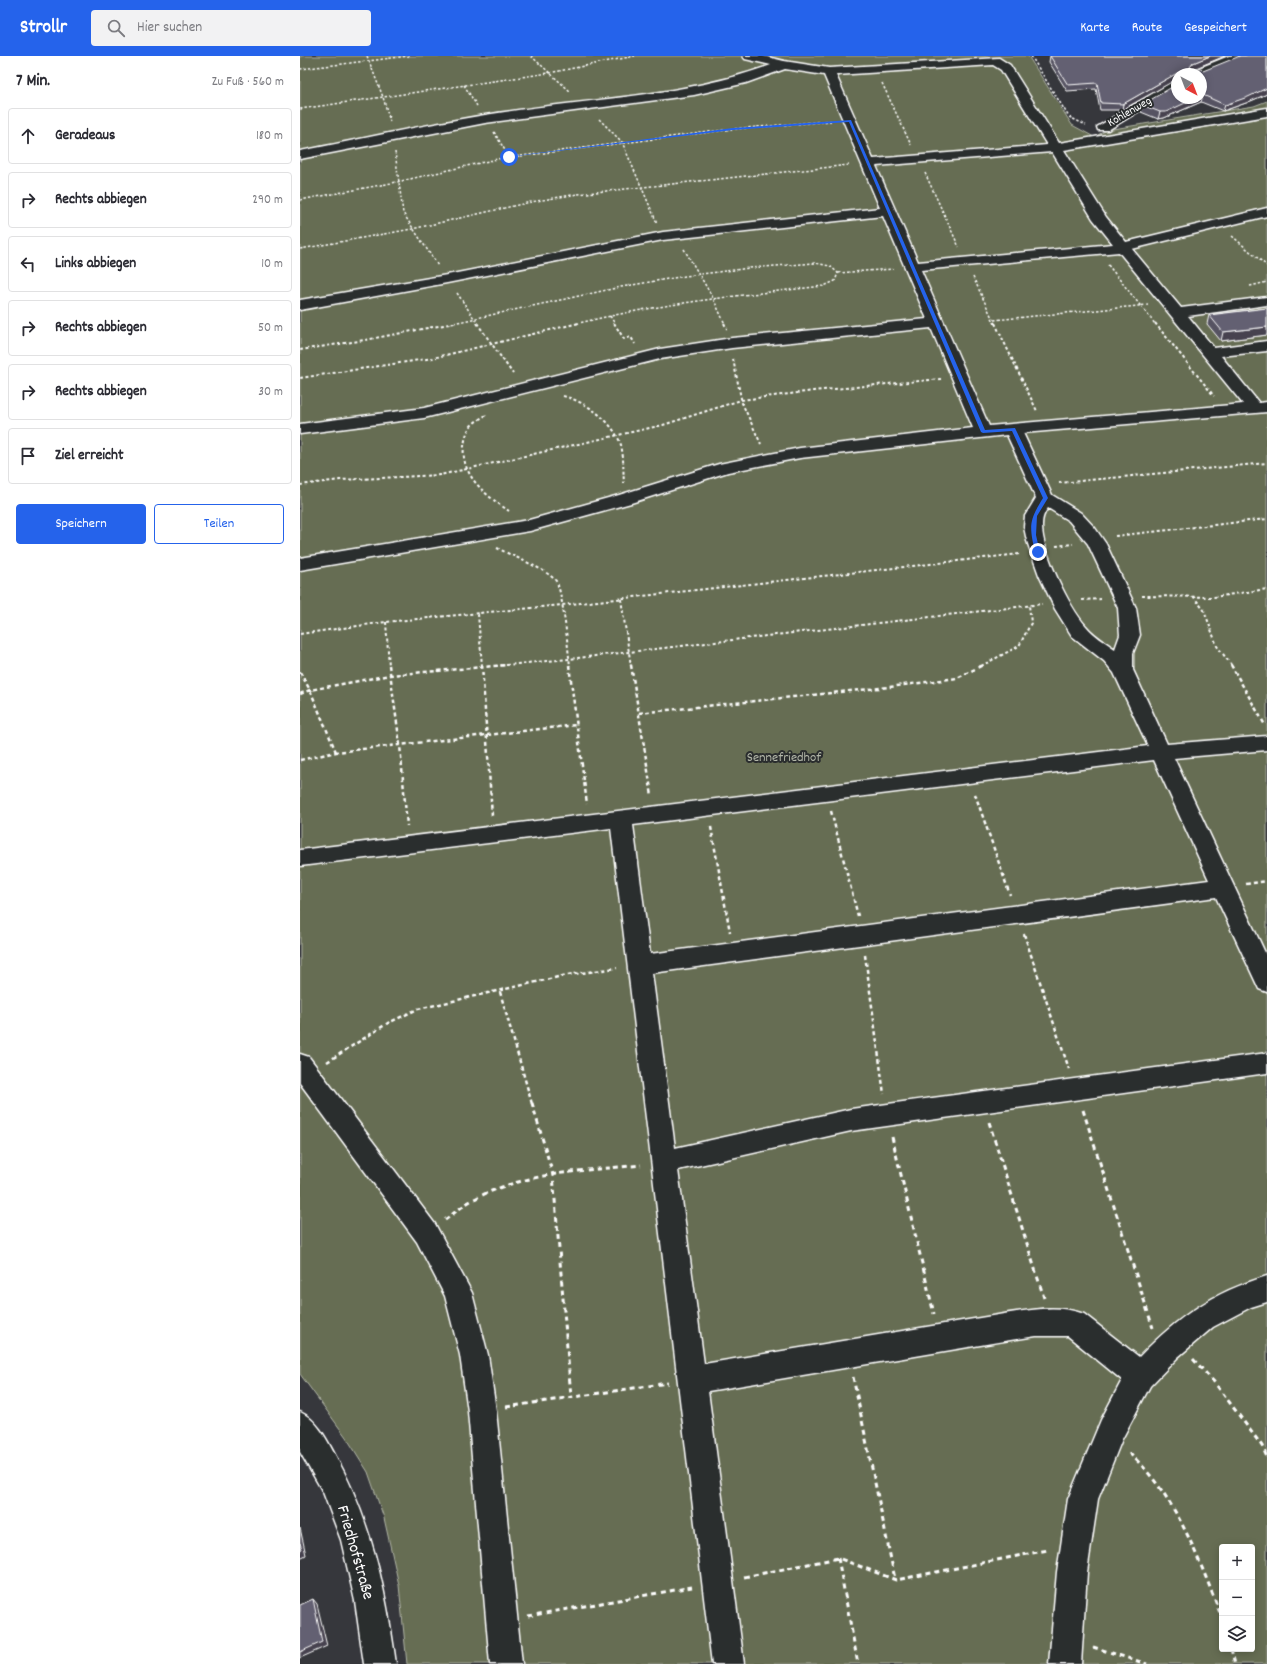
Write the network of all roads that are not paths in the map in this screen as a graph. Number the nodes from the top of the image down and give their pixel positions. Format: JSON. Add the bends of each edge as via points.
{"nodes":[{"id":1,"x":749,"y":56,"type":"edge"},
{"id":2,"x":1239,"y":56,"type":"edge"},
{"id":3,"x":784,"y":66,"type":"junction"},
{"id":4,"x":1207,"y":69,"type":"edge"},
{"id":5,"x":829,"y":72,"type":"junction"},
{"id":6,"x":1171,"y":87,"type":"edge"},
{"id":7,"x":1267,"y":112,"type":"edge"},
{"id":8,"x":1103,"y":126,"type":"road end"},
{"id":9,"x":1055,"y":148,"type":"junction"},
{"id":10,"x":300,"y":155,"type":"edge"},
{"id":11,"x":868,"y":164,"type":"junction"},
{"id":12,"x":888,"y":211,"type":"junction"},
{"id":13,"x":1267,"y":212,"type":"edge"},
{"id":14,"x":1122,"y":247,"type":"junction"},
{"id":15,"x":912,"y":267,"type":"junction"},
{"id":16,"x":1267,"y":301,"type":"edge"},
{"id":17,"x":300,"y":305,"type":"edge"},
{"id":18,"x":1171,"y":308,"type":"junction"},
{"id":19,"x":937,"y":323,"type":"junction"},
{"id":20,"x":1267,"y":346,"type":"edge"},
{"id":21,"x":1247,"y":348,"type":"junction"},
{"id":22,"x":1209,"y":353,"type":"junction"},
{"id":23,"x":1267,"y":360,"type":"edge"},
{"id":24,"x":1261,"y":408,"type":"edge"},
{"id":25,"x":300,"y":429,"type":"edge"},
{"id":26,"x":1013,"y":429,"type":"junction"},
{"id":27,"x":983,"y":432,"type":"junction"},
{"id":28,"x":1042,"y":491,"type":"junction"},
{"id":29,"x":300,"y":564,"type":"edge"},
{"id":30,"x":1123,"y":670,"type":"junction"},
{"id":31,"x":1267,"y":743,"type":"edge"},
{"id":32,"x":1160,"y":752,"type":"junction"},
{"id":33,"x":621,"y":819,"type":"junction"},
{"id":34,"x":300,"y":858,"type":"edge"},
{"id":35,"x":1223,"y":887,"type":"junction"},
{"id":36,"x":639,"y":965,"type":"junction"},
{"id":37,"x":1267,"y":982,"type":"edge"},
{"id":38,"x":1267,"y":1063,"type":"edge"},
{"id":39,"x":304,"y":1069,"type":"edge"},
{"id":40,"x":664,"y":1162,"type":"junction"},
{"id":41,"x":1267,"y":1289,"type":"edge"},
{"id":42,"x":1140,"y":1376,"type":"junction"},
{"id":43,"x":692,"y":1380,"type":"junction"},
{"id":44,"x":300,"y":1427,"type":"edge"},
{"id":45,"x":1066,"y":1651,"type":"edge"},
{"id":46,"x":380,"y":1664,"type":"edge"},
{"id":47,"x":506,"y":1664,"type":"edge"},
{"id":48,"x":728,"y":1664,"type":"edge"}],
"edges":[{"from":1,"to":3,"type":"street"},
{"from":2,"to":4,"type":"street"},
{"from":3,"to":5,"type":"street"},
{"from":3,"to":10,"type":"street","via":[[742,80],[694,91],[485,119]]},
{"from":5,"to":9,"type":"street","via":[[995,61],[1006,68]]},
{"from":5,"to":11,"type":"street"},
{"from":6,"to":8,"type":"street","name":"Kohlenweg"},
{"from":7,"to":9,"type":"street"},
{"from":9,"to":11,"type":"street"},
{"from":9,"to":14,"type":"street","via":[[1100,220]]},
{"from":11,"to":12,"type":"street"},
{"from":12,"to":15,"type":"street"},
{"from":12,"to":17,"type":"street","via":[[669,235]]},
{"from":13,"to":14,"type":"street"},
{"from":14,"to":15,"type":"street"},
{"from":14,"to":18,"type":"street"},
{"from":15,"to":19,"type":"street"},
{"from":16,"to":18,"type":"street"},
{"from":18,"to":22,"type":"street"},
{"from":19,"to":25,"type":"street","via":[[732,343],[644,359],[424,413]]},
{"from":19,"to":27,"type":"street"},
{"from":20,"to":21,"type":"street"},
{"from":21,"to":22,"type":"street"},
{"from":21,"to":23,"type":"street"},
{"from":22,"to":24,"type":"street"},
{"from":24,"to":26,"type":"street"},
{"from":26,"to":27,"type":"street"},
{"from":26,"to":28,"type":"street"},
{"from":27,"to":29,"type":"street","via":[[800,453],[725,468],[625,499],[530,524]]},
{"from":28,"to":30,"type":"street","via":[[1075,517],[1094,540],[1127,608],[1130,635],[1123,653]]},
{"from":28,"to":30,"type":"street","via":[[1034,516],[1037,550],[1061,602],[1078,630],[1092,644],[1111,656]]},
{"from":30,"to":32,"type":"street"},
{"from":31,"to":32,"type":"street"},
{"from":32,"to":33,"type":"street"},
{"from":32,"to":35,"type":"street"},
{"from":33,"to":34,"type":"street"},
{"from":33,"to":36,"type":"street"},
{"from":35,"to":36,"type":"street"},
{"from":35,"to":37,"type":"street"},
{"from":36,"to":40,"type":"street"},
{"from":38,"to":40,"type":"street","via":[[851,1120]]},
{"from":39,"to":47,"type":"street","via":[[426,1233],[458,1293],[474,1355],[482,1411]]},
{"from":40,"to":43,"type":"street"},
{"from":41,"to":42,"type":"street","via":[[1245,1296],[1203,1318]]},
{"from":42,"to":43,"type":"street","via":[[1074,1324],[1065,1321],[940,1338]]},
{"from":42,"to":45,"type":"street","via":[[1108,1438],[1083,1499],[1075,1551]]},
{"from":43,"to":48,"type":"street"},
{"from":44,"to":46,"type":"street","name":"Friedhofstraße","via":[[329,1471],[351,1521],[369,1588]]}]}
